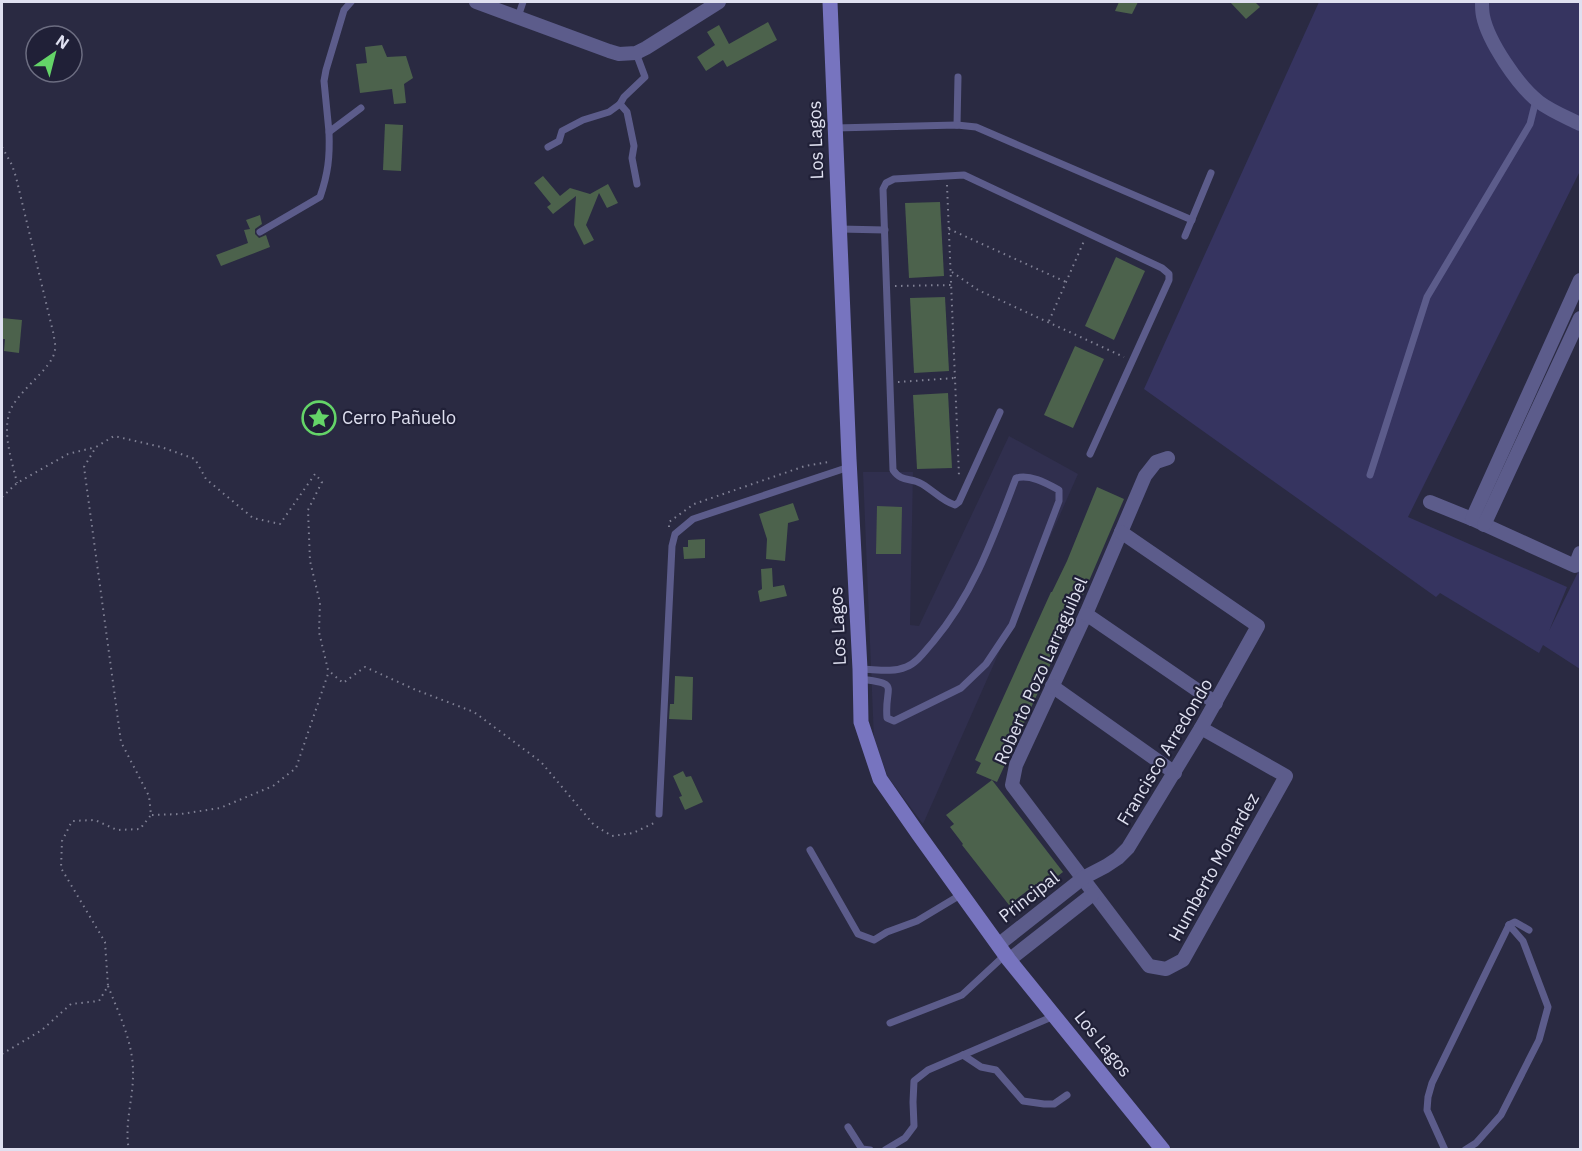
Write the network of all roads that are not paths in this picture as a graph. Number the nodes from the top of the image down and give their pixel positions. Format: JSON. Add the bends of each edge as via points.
{"nodes":[{"id":1,"x":351,"y":2,"type":"edge"},
{"id":2,"x":476,"y":2,"type":"edge"},
{"id":3,"x":524,"y":2,"type":"edge"},
{"id":4,"x":718,"y":2,"type":"edge"},
{"id":5,"x":830,"y":2,"type":"edge"},
{"id":6,"x":1482,"y":2,"type":"edge"},
{"id":7,"x":518,"y":17,"type":"junction"},
{"id":8,"x":636,"y":53,"type":"junction"},
{"id":9,"x":958,"y":77,"type":"dead end"},
{"id":10,"x":1536,"y":100,"type":"junction"},
{"id":11,"x":620,"y":104,"type":"junction"},
{"id":12,"x":361,"y":108,"type":"dead end"},
{"id":13,"x":1581,"y":124,"type":"edge"},
{"id":14,"x":957,"y":125,"type":"junction"},
{"id":15,"x":836,"y":128,"type":"junction"},
{"id":16,"x":329,"y":132,"type":"junction"},
{"id":17,"x":548,"y":147,"type":"dead end"},
{"id":18,"x":1211,"y":173,"type":"dead end"},
{"id":19,"x":638,"y":184,"type":"dead end"},
{"id":20,"x":1192,"y":220,"type":"junction"},
{"id":21,"x":840,"y":230,"type":"junction"},
{"id":22,"x":885,"y":230,"type":"junction"},
{"id":23,"x":260,"y":232,"type":"dead end"},
{"id":24,"x":1185,"y":236,"type":"dead end"},
{"id":25,"x":1581,"y":280,"type":"edge"},
{"id":26,"x":1581,"y":318,"type":"edge"},
{"id":27,"x":1524,"y":404,"type":"junction"},
{"id":28,"x":1538,"y":410,"type":"junction"},
{"id":29,"x":1000,"y":412,"type":"dead end"},
{"id":30,"x":1090,"y":454,"type":"dead end"},
{"id":31,"x":1168,"y":458,"type":"dead end"},
{"id":32,"x":849,"y":463,"type":"junction"},
{"id":33,"x":1370,"y":475,"type":"dead end"},
{"id":34,"x":1430,"y":502,"type":"dead end"},
{"id":35,"x":1478,"y":522,"type":"junction"},
{"id":36,"x":1121,"y":532,"type":"junction"},
{"id":37,"x":1578,"y":559,"type":"edge"},
{"id":38,"x":1086,"y":614,"type":"junction"},
{"id":39,"x":860,"y":674,"type":"junction"},
{"id":40,"x":1053,"y":686,"type":"junction"},
{"id":41,"x":1216,"y":703,"type":"junction"},
{"id":42,"x":1201,"y":728,"type":"junction"},
{"id":43,"x":1175,"y":772,"type":"junction"},
{"id":44,"x":659,"y":814,"type":"dead end"},
{"id":45,"x":810,"y":850,"type":"dead end"},
{"id":46,"x":1083,"y":878,"type":"junction"},
{"id":47,"x":962,"y":894,"type":"junction"},
{"id":48,"x":1093,"y":894,"type":"junction"},
{"id":49,"x":1509,"y":925,"type":"junction"},
{"id":50,"x":1528,"y":930,"type":"dead end"},
{"id":51,"x":1004,"y":953,"type":"junction"},
{"id":52,"x":1055,"y":1016,"type":"junction"},
{"id":53,"x":890,"y":1023,"type":"dead end"},
{"id":54,"x":963,"y":1055,"type":"junction"},
{"id":55,"x":1067,"y":1095,"type":"dead end"},
{"id":56,"x":848,"y":1127,"type":"dead end"},
{"id":57,"x":870,"y":1149,"type":"edge"},
{"id":58,"x":885,"y":1149,"type":"edge"},
{"id":59,"x":1163,"y":1149,"type":"edge"},
{"id":60,"x":1445,"y":1149,"type":"edge"},
{"id":61,"x":1465,"y":1149,"type":"edge"}],
"edges":[{"from":1,"to":16,"type":"lane","via":[[344,10],[324,81]]},
{"from":2,"to":7,"type":"street"},
{"from":3,"to":7,"type":"lane"},
{"from":4,"to":8,"type":"street"},
{"from":5,"to":15,"type":"main road","name":"Los Lagos"},
{"from":6,"to":10,"type":"street","via":[[1482,15],[1493,42]]},
{"from":7,"to":8,"type":"street","via":[[609,51]]},
{"from":8,"to":11,"type":"lane","via":[[645,77]]},
{"from":9,"to":14,"type":"lane"},
{"from":10,"to":13,"type":"street"},
{"from":10,"to":33,"type":"lane","via":[[1530,124],[1427,297]]},
{"from":11,"to":17,"type":"lane","via":[[562,131],[559,141]]},
{"from":11,"to":19,"type":"lane","via":[[627,112]]},
{"from":12,"to":16,"type":"lane"},
{"from":14,"to":15,"type":"lane"},
{"from":14,"to":20,"type":"lane","via":[[989,132]]},
{"from":15,"to":21,"type":"main road","name":"Los Lagos"},
{"from":16,"to":23,"type":"lane","via":[[330,159],[320,197]]},
{"from":18,"to":20,"type":"lane"},
{"from":20,"to":24,"type":"lane"},
{"from":21,"to":22,"type":"lane"},
{"from":21,"to":32,"type":"main road","name":"Los Lagos"},
{"from":22,"to":29,"type":"lane","via":[[893,470],[902,479],[921,483],[955,505]]},
{"from":22,"to":30,"type":"lane","via":[[886,183],[894,179],[964,175],[1168,274],[1169,280]]},
{"from":25,"to":27,"type":"street"},
{"from":26,"to":28,"type":"street"},
{"from":27,"to":28,"type":"street"},
{"from":27,"to":35,"type":"street"},
{"from":28,"to":35,"type":"street"},
{"from":31,"to":36,"type":"street","name":"Roberto Pozo Larraguibel","via":[[1155,462],[1145,476]]},
{"from":32,"to":39,"type":"main road","name":"Los Lagos"},
{"from":32,"to":44,"type":"lane","via":[[693,519],[675,534]]},
{"from":34,"to":35,"type":"street"},
{"from":35,"to":37,"type":"street"},
{"from":36,"to":38,"type":"street","name":"Roberto Pozo Larraguibel"},
{"from":36,"to":41,"type":"street","name":"Francisco Arredondo","via":[[1258,626]]},
{"from":38,"to":40,"type":"street","name":"Roberto Pozo Larraguibel"},
{"from":38,"to":41,"type":"street"},
{"from":39,"to":39,"type":"lane","via":[[888,686],[887,718],[894,721],[961,688],[971,679],[1012,625],[1059,501],[1059,490],[1024,476],[1016,478],[975,577],[928,648],[907,667]]},
{"from":39,"to":47,"type":"main road","name":"Los Lagos","via":[[861,722],[880,779]]},
{"from":40,"to":43,"type":"street"},
{"from":40,"to":46,"type":"street","name":"Roberto Pozo Larraguibel","via":[[1016,765],[1012,785]]},
{"from":41,"to":42,"type":"street","name":"Francisco Arredondo"},
{"from":42,"to":43,"type":"street","name":"Francisco Arredondo"},
{"from":42,"to":48,"type":"street","name":"Humberto Monardez","via":[[1286,776],[1183,960],[1166,969],[1149,966]]},
{"from":43,"to":46,"type":"street","name":"Francisco Arredondo","via":[[1128,848]]},
{"from":45,"to":47,"type":"lane","via":[[858,934],[874,940],[917,921]]},
{"from":46,"to":48,"type":"street","name":"Roberto Pozo Larraguibel"},
{"from":46,"to":51,"type":"street","name":"Principal"},
{"from":47,"to":51,"type":"main road","name":"Los Lagos"},
{"from":48,"to":51,"type":"street","name":"Principal"},
{"from":49,"to":50,"type":"lane","via":[[1515,922]]},
{"from":49,"to":60,"type":"lane","via":[[1428,1097],[1428,1110]]},
{"from":49,"to":61,"type":"lane","via":[[1523,941],[1548,1007],[1539,1040],[1501,1115],[1476,1143]]},
{"from":51,"to":52,"type":"main road","name":"Los Lagos"},
{"from":51,"to":53,"type":"lane","via":[[962,995]]},
{"from":52,"to":54,"type":"lane"},
{"from":52,"to":59,"type":"main road","name":"Los Lagos"},
{"from":54,"to":55,"type":"lane","via":[[981,1067],[996,1070],[1023,1101],[1054,1104]]},
{"from":54,"to":58,"type":"lane","via":[[928,1070],[914,1081],[914,1126],[905,1138]]},
{"from":56,"to":57,"type":"lane","via":[[862,1149]]}]}
